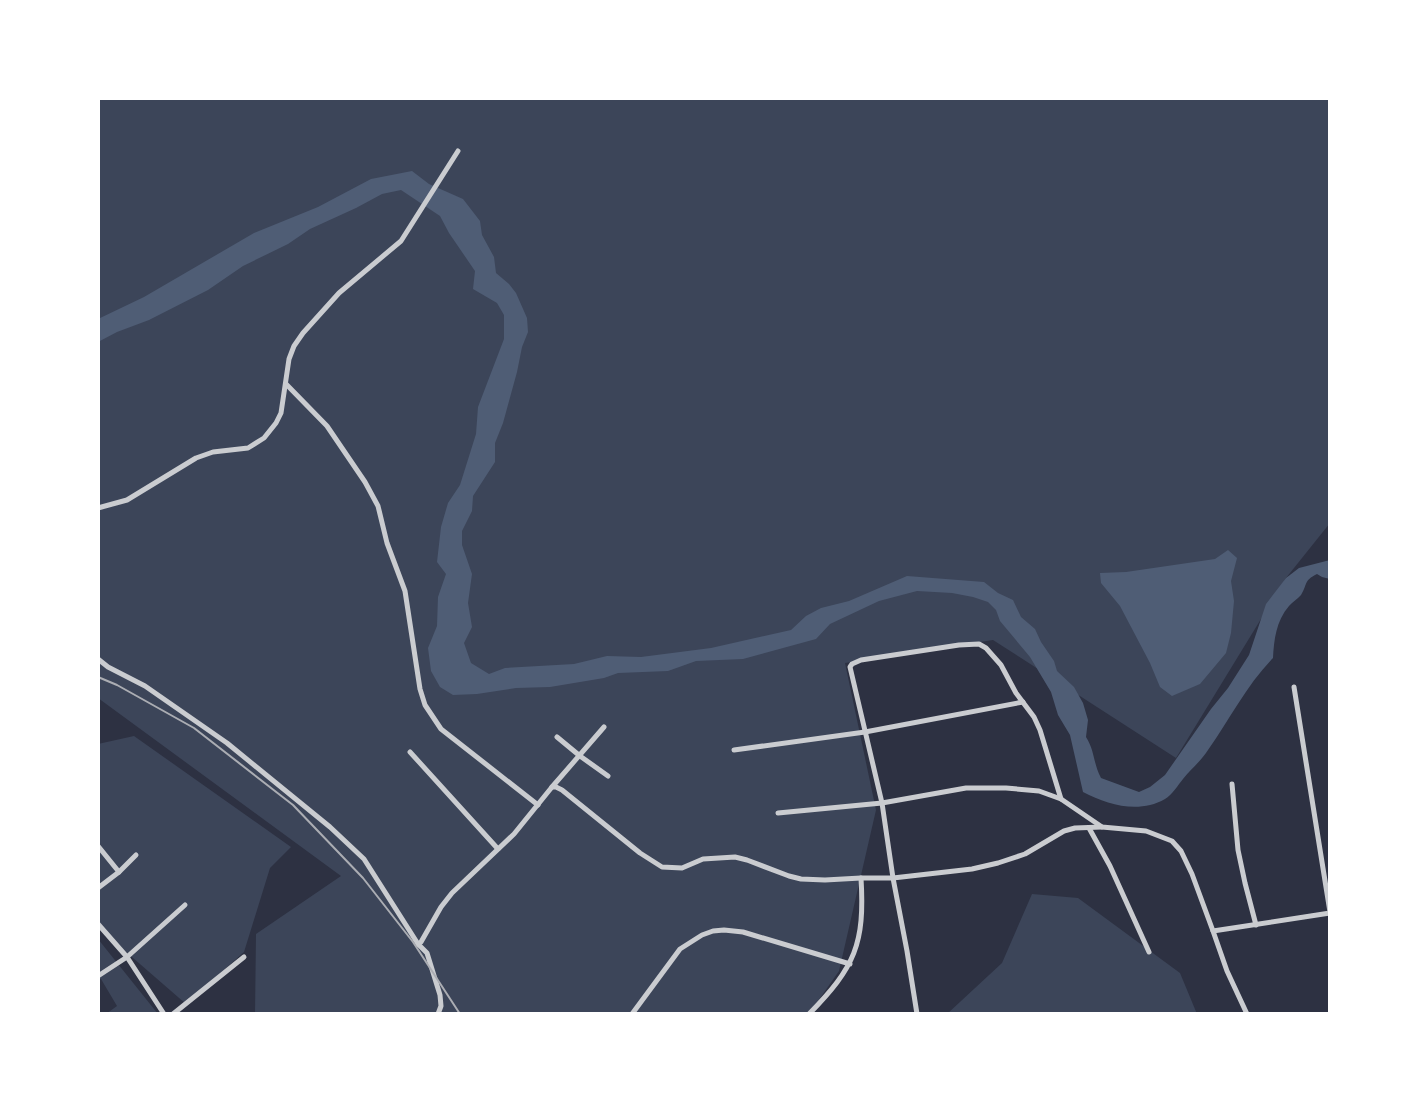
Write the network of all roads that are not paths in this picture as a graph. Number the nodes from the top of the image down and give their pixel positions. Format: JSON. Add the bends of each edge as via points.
{"nodes":[{"id":1,"x":458,"y":150,"type":"dead end"},
{"id":2,"x":286,"y":384,"type":"junction"},
{"id":3,"x":98,"y":508,"type":"edge"},
{"id":4,"x":98,"y":659,"type":"edge"},
{"id":5,"x":1294,"y":687,"type":"dead end"},
{"id":6,"x":1023,"y":702,"type":"junction"},
{"id":7,"x":604,"y":727,"type":"dead end"},
{"id":8,"x":865,"y":732,"type":"junction"},
{"id":9,"x":557,"y":737,"type":"dead end"},
{"id":10,"x":734,"y":750,"type":"dead end"},
{"id":11,"x":410,"y":752,"type":"dead end"},
{"id":12,"x":580,"y":756,"type":"junction"},
{"id":13,"x":608,"y":776,"type":"dead end"},
{"id":14,"x":1232,"y":784,"type":"dead end"},
{"id":15,"x":552,"y":787,"type":"junction"},
{"id":16,"x":1061,"y":799,"type":"junction"},
{"id":17,"x":882,"y":803,"type":"junction"},
{"id":18,"x":538,"y":805,"type":"junction"},
{"id":19,"x":778,"y":813,"type":"dead end"},
{"id":20,"x":1102,"y":827,"type":"junction"},
{"id":21,"x":1088,"y":828,"type":"junction"},
{"id":22,"x":98,"y":846,"type":"edge"},
{"id":23,"x":498,"y":849,"type":"junction"},
{"id":24,"x":136,"y":855,"type":"dead end"},
{"id":25,"x":119,"y":872,"type":"junction"},
{"id":26,"x":861,"y":878,"type":"junction"},
{"id":27,"x":893,"y":878,"type":"junction"},
{"id":28,"x":98,"y":888,"type":"edge"},
{"id":29,"x":185,"y":905,"type":"dead end"},
{"id":30,"x":1330,"y":913,"type":"edge"},
{"id":31,"x":98,"y":924,"type":"edge"},
{"id":32,"x":1256,"y":925,"type":"junction"},
{"id":33,"x":1213,"y":931,"type":"junction"},
{"id":34,"x":418,"y":944,"type":"junction"},
{"id":35,"x":1149,"y":952,"type":"dead end"},
{"id":36,"x":127,"y":957,"type":"junction"},
{"id":37,"x":244,"y":957,"type":"dead end"},
{"id":38,"x":850,"y":964,"type":"junction"},
{"id":39,"x":98,"y":976,"type":"edge"},
{"id":40,"x":164,"y":1014,"type":"edge"},
{"id":41,"x":173,"y":1014,"type":"edge"},
{"id":42,"x":438,"y":1014,"type":"edge"},
{"id":43,"x":632,"y":1014,"type":"edge"},
{"id":44,"x":809,"y":1014,"type":"edge"},
{"id":45,"x":917,"y":1014,"type":"edge"},
{"id":46,"x":1247,"y":1014,"type":"edge"}],
"edges":[{"from":1,"to":2,"type":"street","via":[[401,241],[339,293],[303,333],[289,359]]},
{"from":2,"to":3,"type":"street","via":[[281,413],[257,444],[196,458],[127,500]]},
{"from":2,"to":18,"type":"street","via":[[327,426],[378,506],[405,591],[425,705],[440,729]]},
{"from":4,"to":34,"type":"street","via":[[227,743],[330,827],[364,859]]},
{"from":5,"to":30,"type":"street"},
{"from":6,"to":8,"type":"street"},
{"from":6,"to":8,"type":"street","via":[[993,654],[979,644],[875,657],[850,667]]},
{"from":6,"to":16,"type":"street","via":[[1040,730]]},
{"from":7,"to":12,"type":"street"},
{"from":8,"to":10,"type":"street"},
{"from":8,"to":17,"type":"street"},
{"from":9,"to":12,"type":"street"},
{"from":11,"to":23,"type":"street"},
{"from":12,"to":13,"type":"street"},
{"from":12,"to":15,"type":"street"},
{"from":14,"to":32,"type":"street","via":[[1240,858]]},
{"from":15,"to":18,"type":"street"},
{"from":15,"to":26,"type":"street","via":[[662,867],[682,868],[703,859],[735,857],[801,879]]},
{"from":16,"to":17,"type":"street","via":[[1022,788],[966,788]]},
{"from":16,"to":20,"type":"street"},
{"from":17,"to":19,"type":"street"},
{"from":17,"to":27,"type":"street"},
{"from":18,"to":23,"type":"street"},
{"from":20,"to":21,"type":"street"},
{"from":20,"to":33,"type":"street","via":[[1146,831],[1172,841],[1189,867]]},
{"from":21,"to":27,"type":"street","via":[[1065,831],[1025,854],[998,863]]},
{"from":21,"to":35,"type":"street"},
{"from":22,"to":25,"type":"street"},
{"from":23,"to":34,"type":"street","via":[[441,906]]},
{"from":24,"to":25,"type":"street"},
{"from":25,"to":28,"type":"street"},
{"from":26,"to":27,"type":"street"},
{"from":26,"to":38,"type":"street","via":[[861,931]]},
{"from":27,"to":45,"type":"street"},
{"from":29,"to":36,"type":"street"},
{"from":30,"to":32,"type":"street"},
{"from":31,"to":36,"type":"street"},
{"from":32,"to":33,"type":"street"},
{"from":33,"to":46,"type":"street"},
{"from":34,"to":42,"type":"street","via":[[427,953],[440,995]]},
{"from":36,"to":39,"type":"street"},
{"from":36,"to":40,"type":"street"},
{"from":37,"to":41,"type":"street"},
{"from":38,"to":43,"type":"street","via":[[743,932],[713,931],[680,949]]},
{"from":38,"to":44,"type":"street"}]}
